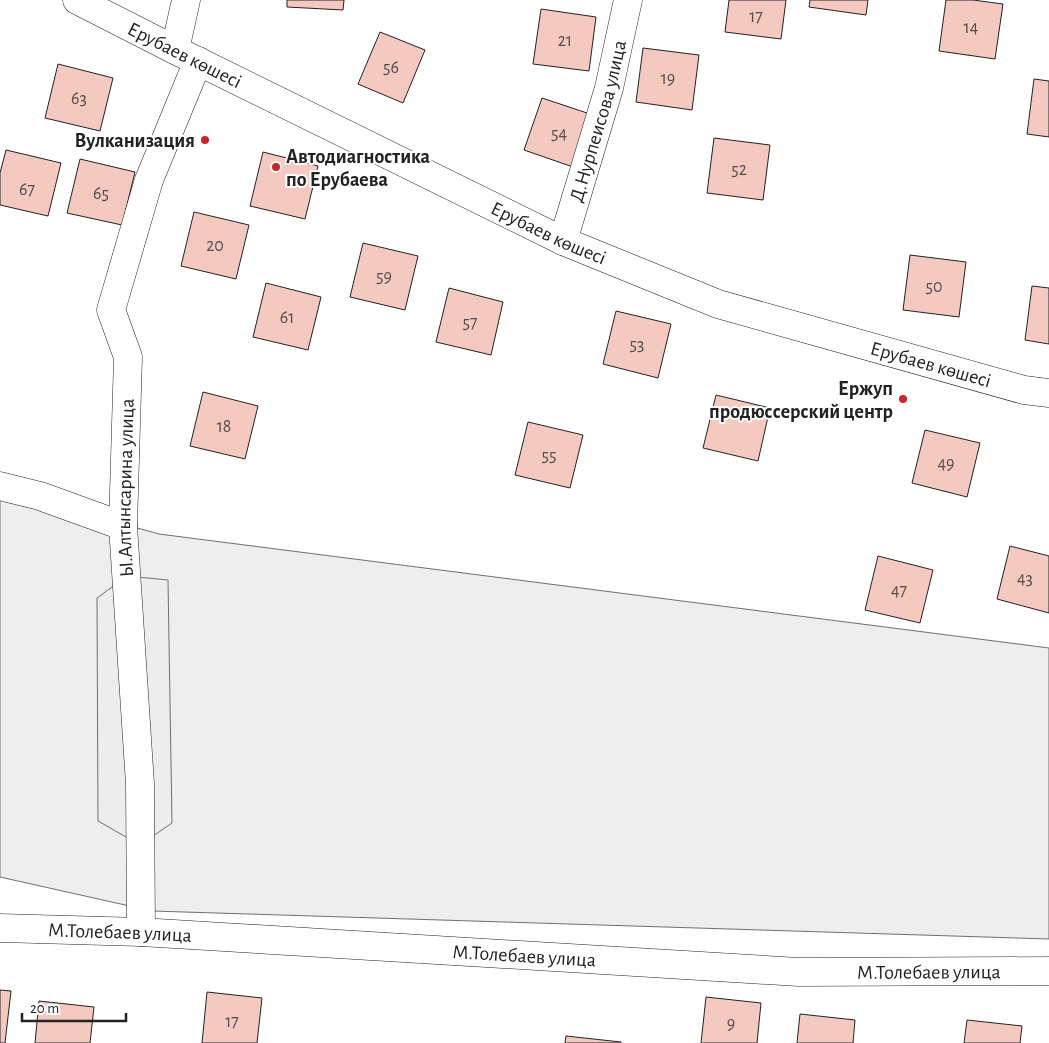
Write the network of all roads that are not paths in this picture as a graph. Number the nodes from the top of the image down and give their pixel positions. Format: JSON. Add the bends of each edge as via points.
{"nodes":[{"id":1,"x":78,"y":0,"type":"edge"},
{"id":2,"x":186,"y":0,"type":"edge"},
{"id":3,"x":628,"y":0,"type":"edge"},
{"id":4,"x":186,"y":55,"type":"junction"},
{"id":5,"x":563,"y":241,"type":"junction"},
{"id":6,"x":1049,"y":393,"type":"edge"},
{"id":7,"x":0,"y":486,"type":"edge"},
{"id":8,"x":123,"y":526,"type":"junction"},
{"id":9,"x":0,"y":928,"type":"edge"},
{"id":10,"x":141,"y":932,"type":"junction"},
{"id":11,"x":1049,"y":971,"type":"edge"}],
"edges":[{"from":1,"to":4,"type":"street","name":"Ерубаев көшесі"},
{"from":2,"to":4,"type":"street","name":"Ы.Алтынсарина улица"},
{"from":3,"to":5,"type":"street","name":"Д.Нурпеисова улица","via":[[609,88]]},
{"from":4,"to":5,"type":"street","name":"Ерубаев көшесі"},
{"from":4,"to":8,"type":"street","name":"Ы.Алтынсарина улица","via":[[111,310],[128,357]]},
{"from":5,"to":6,"type":"street","name":"Ерубаев көшесі","via":[[718,304],[1024,390]]},
{"from":7,"to":8,"type":"street","via":[[40,496]]},
{"from":8,"to":10,"type":"street","name":"Ы.Алтынсарина улица","via":[[140,784]]},
{"from":9,"to":10,"type":"street","name":"М.Толебаев улица"},
{"from":10,"to":11,"type":"street","name":"М.Толебаев улица","via":[[799,972]]}]}
